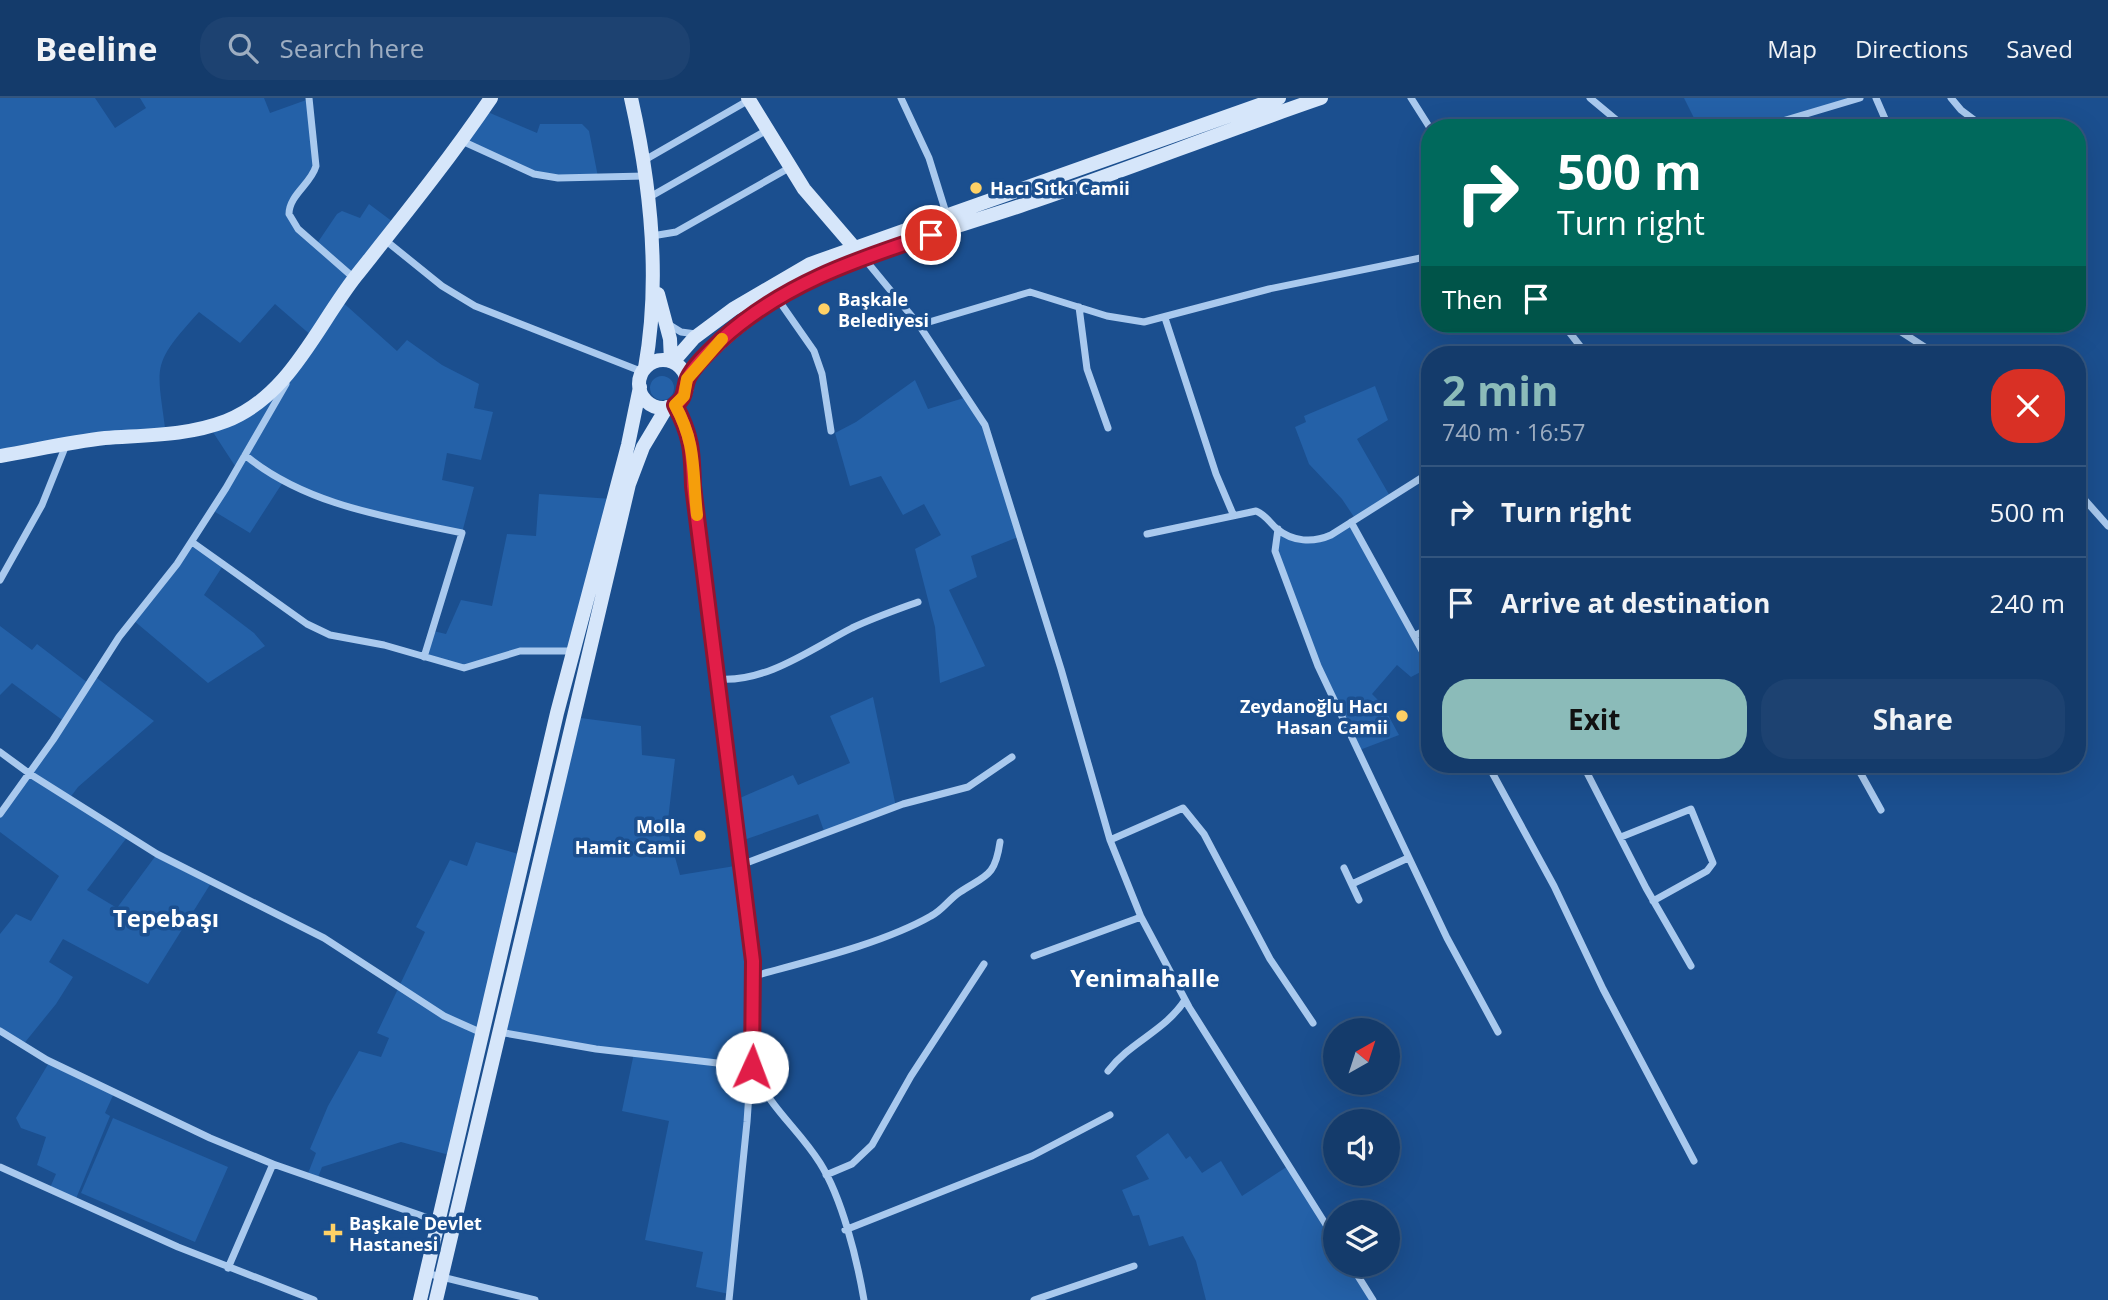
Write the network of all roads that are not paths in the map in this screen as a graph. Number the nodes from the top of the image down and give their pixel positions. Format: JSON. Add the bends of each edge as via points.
{"nodes":[{"id":1,"x":309,"y":98,"type":"edge"},
{"id":2,"x":491,"y":98,"type":"edge"},
{"id":3,"x":631,"y":98,"type":"edge"},
{"id":4,"x":901,"y":98,"type":"edge"},
{"id":5,"x":1279,"y":98,"type":"edge"},
{"id":6,"x":1321,"y":98,"type":"edge"},
{"id":7,"x":1411,"y":98,"type":"edge"},
{"id":8,"x":1590,"y":98,"type":"edge"},
{"id":9,"x":1860,"y":98,"type":"edge"},
{"id":10,"x":1876,"y":98,"type":"edge"},
{"id":11,"x":1951,"y":98,"type":"edge"},
{"id":12,"x":752,"y":100,"type":"edge"},
{"id":13,"x":1424,"y":119,"type":"edge"},
{"id":14,"x":1615,"y":119,"type":"edge"},
{"id":15,"x":1789,"y":119,"type":"edge"},
{"id":16,"x":1885,"y":119,"type":"edge"},
{"id":17,"x":1973,"y":119,"type":"edge"},
{"id":18,"x":767,"y":130,"type":"junction"},
{"id":19,"x":462,"y":141,"type":"junction"},
{"id":20,"x":643,"y":161,"type":"junction"},
{"id":21,"x":789,"y":168,"type":"junction"},
{"id":22,"x":645,"y":176,"type":"junction"},
{"id":23,"x":647,"y":199,"type":"junction"},
{"id":24,"x":947,"y":216,"type":"junction"},
{"id":25,"x":652,"y":236,"type":"junction"},
{"id":26,"x":385,"y":240,"type":"junction"},
{"id":27,"x":858,"y":252,"type":"junction"},
{"id":28,"x":1421,"y":258,"type":"edge"},
{"id":29,"x":354,"y":278,"type":"junction"},
{"id":30,"x":654,"y":279,"type":"junction"},
{"id":31,"x":773,"y":292,"type":"junction"},
{"id":32,"x":1079,"y":307,"type":"junction"},
{"id":33,"x":1165,"y":318,"type":"junction"},
{"id":34,"x":664,"y":319,"type":"junction"},
{"id":35,"x":919,"y":326,"type":"junction"},
{"id":36,"x":700,"y":333,"type":"junction"},
{"id":37,"x":1903,"y":333,"type":"edge"},
{"id":38,"x":1923,"y":346,"type":"edge"},
{"id":39,"x":672,"y":362,"type":"junction"},
{"id":40,"x":297,"y":365,"type":"junction"},
{"id":41,"x":644,"y":370,"type":"junction"},
{"id":42,"x":687,"y":379,"type":"junction"},
{"id":43,"x":640,"y":387,"type":"junction"},
{"id":44,"x":671,"y":406,"type":"junction"},
{"id":45,"x":1108,"y":428,"type":"dead end"},
{"id":46,"x":831,"y":431,"type":"dead end"},
{"id":47,"x":66,"y":444,"type":"junction"},
{"id":48,"x":245,"y":455,"type":"junction"},
{"id":49,"x":0,"y":456,"type":"edge"},
{"id":50,"x":1421,"y":478,"type":"edge"},
{"id":51,"x":2086,"y":501,"type":"edge"},
{"id":52,"x":1233,"y":514,"type":"junction"},
{"id":53,"x":1352,"y":523,"type":"junction"},
{"id":54,"x":2108,"y":526,"type":"edge"},
{"id":55,"x":1278,"y":530,"type":"junction"},
{"id":56,"x":1147,"y":534,"type":"dead end"},
{"id":57,"x":192,"y":542,"type":"junction"},
{"id":58,"x":0,"y":580,"type":"edge"},
{"id":59,"x":918,"y":602,"type":"dead end"},
{"id":60,"x":1421,"y":632,"type":"edge"},
{"id":61,"x":1414,"y":636,"type":"junction"},
{"id":62,"x":1421,"y":649,"type":"edge"},
{"id":63,"x":573,"y":651,"type":"junction"},
{"id":64,"x":424,"y":657,"type":"junction"},
{"id":65,"x":718,"y":679,"type":"junction"},
{"id":66,"x":0,"y":752,"type":"edge"},
{"id":67,"x":1012,"y":757,"type":"dead end"},
{"id":68,"x":1494,"y":773,"type":"edge"},
{"id":69,"x":1590,"y":773,"type":"edge"},
{"id":70,"x":1860,"y":773,"type":"edge"},
{"id":71,"x":30,"y":774,"type":"junction"},
{"id":72,"x":1881,"y":810,"type":"dead end"},
{"id":73,"x":0,"y":814,"type":"edge"},
{"id":74,"x":1622,"y":837,"type":"junction"},
{"id":75,"x":1110,"y":839,"type":"junction"},
{"id":76,"x":1000,"y":842,"type":"dead end"},
{"id":77,"x":1408,"y":858,"type":"junction"},
{"id":78,"x":741,"y":865,"type":"junction"},
{"id":79,"x":1344,"y":868,"type":"dead end"},
{"id":80,"x":1352,"y":884,"type":"junction"},
{"id":81,"x":1359,"y":900,"type":"dead end"},
{"id":82,"x":1653,"y":901,"type":"junction"},
{"id":83,"x":1141,"y":917,"type":"junction"},
{"id":84,"x":1034,"y":956,"type":"dead end"},
{"id":85,"x":984,"y":964,"type":"dead end"},
{"id":86,"x":1691,"y":966,"type":"dead end"},
{"id":87,"x":754,"y":976,"type":"junction"},
{"id":88,"x":1185,"y":1000,"type":"junction"},
{"id":89,"x":1314,"y":1023,"type":"dead end"},
{"id":90,"x":0,"y":1031,"type":"edge"},
{"id":91,"x":499,"y":1032,"type":"junction"},
{"id":92,"x":1498,"y":1032,"type":"dead end"},
{"id":93,"x":482,"y":1033,"type":"junction"},
{"id":94,"x":752,"y":1067,"type":"junction"},
{"id":95,"x":1108,"y":1072,"type":"dead end"},
{"id":96,"x":1110,"y":1115,"type":"dead end"},
{"id":97,"x":1694,"y":1161,"type":"dead end"},
{"id":98,"x":273,"y":1164,"type":"junction"},
{"id":99,"x":0,"y":1167,"type":"edge"},
{"id":100,"x":827,"y":1175,"type":"junction"},
{"id":101,"x":1323,"y":1220,"type":"edge"},
{"id":102,"x":438,"y":1221,"type":"junction"},
{"id":103,"x":845,"y":1230,"type":"junction"},
{"id":104,"x":1134,"y":1266,"type":"dead end"},
{"id":105,"x":228,"y":1268,"type":"junction"},
{"id":106,"x":426,"y":1273,"type":"junction"},
{"id":107,"x":441,"y":1277,"type":"junction"},
{"id":108,"x":1359,"y":1277,"type":"edge"},
{"id":109,"x":314,"y":1300,"type":"edge"},
{"id":110,"x":421,"y":1300,"type":"edge"},
{"id":111,"x":436,"y":1300,"type":"edge"},
{"id":112,"x":536,"y":1300,"type":"edge"},
{"id":113,"x":729,"y":1300,"type":"edge"},
{"id":114,"x":864,"y":1300,"type":"edge"},
{"id":115,"x":1034,"y":1300,"type":"edge"},
{"id":116,"x":1373,"y":1300,"type":"edge"}],
"edges":[{"from":1,"to":29,"type":"street","via":[[316,166],[291,203],[289,214],[298,229]]},
{"from":2,"to":19,"type":"main road"},
{"from":3,"to":20,"type":"main road"},
{"from":4,"to":24,"type":"street","via":[[929,158]]},
{"from":5,"to":24,"type":"main road"},
{"from":6,"to":27,"type":"main road","via":[[1039,200]]},
{"from":7,"to":13,"type":"street"},
{"from":8,"to":14,"type":"street"},
{"from":9,"to":15,"type":"street"},
{"from":10,"to":16,"type":"street"},
{"from":11,"to":17,"type":"street"},
{"from":12,"to":18,"type":"main road"},
{"from":12,"to":20,"type":"street"},
{"from":18,"to":21,"type":"main road"},
{"from":18,"to":23,"type":"street"},
{"from":19,"to":22,"type":"street","via":[[534,174]]},
{"from":19,"to":26,"type":"main road"},
{"from":20,"to":22,"type":"main road"},
{"from":21,"to":25,"type":"street","via":[[676,232]]},
{"from":21,"to":27,"type":"main road"},
{"from":22,"to":23,"type":"main road"},
{"from":23,"to":25,"type":"main road"},
{"from":24,"to":27,"type":"main road"},
{"from":25,"to":30,"type":"main road"},
{"from":26,"to":29,"type":"main road"},
{"from":26,"to":41,"type":"street","via":[[475,306]]},
{"from":27,"to":31,"type":"main road"},
{"from":27,"to":35,"type":"street"},
{"from":28,"to":33,"type":"street","via":[[1269,289]]},
{"from":29,"to":40,"type":"main road"},
{"from":30,"to":34,"type":"main road"},
{"from":30,"to":41,"type":"main road"},
{"from":31,"to":36,"type":"main road"},
{"from":31,"to":42,"type":"main road"},
{"from":31,"to":46,"type":"street","via":[[814,351]]},
{"from":32,"to":33,"type":"street","via":[[1136,322]]},
{"from":32,"to":35,"type":"street","via":[[1038,293],[1021,293]]},
{"from":32,"to":45,"type":"street","via":[[1087,369]]},
{"from":33,"to":52,"type":"street"},
{"from":34,"to":36,"type":"street","via":[[681,332]]},
{"from":34,"to":39,"type":"main road"},
{"from":35,"to":75,"type":"street","via":[[993,444]]},
{"from":36,"to":39,"type":"main road"},
{"from":37,"to":38,"type":"street"},
{"from":39,"to":41,"type":"main road","via":[[656,361]]},
{"from":39,"to":42,"type":"main road"},
{"from":40,"to":47,"type":"main road","via":[[263,398],[224,422],[166,435]]},
{"from":40,"to":48,"type":"street"},
{"from":41,"to":43,"type":"main road"},
{"from":42,"to":44,"type":"main road","via":[[684,396]]},
{"from":43,"to":44,"type":"main road","via":[[651,404]]},
{"from":43,"to":63,"type":"main road"},
{"from":44,"to":65,"type":"street","via":[[689,433],[693,449],[693,486]]},
{"from":44,"to":91,"type":"main road","via":[[643,447],[629,484]]},
{"from":47,"to":49,"type":"main road"},
{"from":47,"to":58,"type":"street","via":[[42,505]]},
{"from":48,"to":57,"type":"street"},
{"from":48,"to":64,"type":"street","via":[[275,478],[318,496],[462,533]]},
{"from":50,"to":53,"type":"street"},
{"from":51,"to":54,"type":"street"},
{"from":52,"to":55,"type":"street","via":[[1261,513]]},
{"from":52,"to":56,"type":"street"},
{"from":53,"to":55,"type":"street","via":[[1317,540],[1301,540]]},
{"from":53,"to":61,"type":"street"},
{"from":55,"to":77,"type":"street","via":[[1275,551],[1295,609]]},
{"from":57,"to":64,"type":"street","via":[[317,629]]},
{"from":57,"to":71,"type":"street","via":[[105,657]]},
{"from":59,"to":65,"type":"street","via":[[764,672]]},
{"from":60,"to":61,"type":"street"},
{"from":61,"to":62,"type":"street"},
{"from":63,"to":64,"type":"street","via":[[520,651],[464,668]]},
{"from":63,"to":93,"type":"main road"},
{"from":65,"to":78,"type":"street"},
{"from":66,"to":71,"type":"street"},
{"from":67,"to":78,"type":"street","via":[[968,787],[903,804]]},
{"from":68,"to":97,"type":"street"},
{"from":69,"to":74,"type":"street"},
{"from":70,"to":72,"type":"street"},
{"from":71,"to":73,"type":"street"},
{"from":71,"to":93,"type":"street","via":[[167,860],[324,938],[444,1016]]},
{"from":74,"to":82,"type":"street"},
{"from":74,"to":82,"type":"street","via":[[1690,810],[1713,863],[1707,871]]},
{"from":75,"to":83,"type":"street"},
{"from":75,"to":89,"type":"street","via":[[1183,808],[1204,834],[1270,959]]},
{"from":76,"to":87,"type":"street","via":[[990,874],[959,892],[929,918]]},
{"from":77,"to":80,"type":"street"},
{"from":77,"to":92,"type":"street"},
{"from":78,"to":87,"type":"street"},
{"from":79,"to":80,"type":"street"},
{"from":80,"to":81,"type":"street"},
{"from":82,"to":86,"type":"street"},
{"from":83,"to":84,"type":"street"},
{"from":83,"to":88,"type":"street"},
{"from":85,"to":100,"type":"street","via":[[866,1153]]},
{"from":87,"to":94,"type":"street"},
{"from":88,"to":95,"type":"street","via":[[1166,1025],[1128,1049]]},
{"from":88,"to":101,"type":"street"},
{"from":90,"to":98,"type":"street","via":[[47,1060]]},
{"from":91,"to":94,"type":"street","via":[[596,1049]]},
{"from":91,"to":107,"type":"main road"},
{"from":93,"to":102,"type":"main road"},
{"from":94,"to":100,"type":"street","via":[[771,1104]]},
{"from":94,"to":113,"type":"street"},
{"from":96,"to":103,"type":"street","via":[[1032,1156]]},
{"from":98,"to":102,"type":"street"},
{"from":98,"to":105,"type":"street"},
{"from":99,"to":105,"type":"street"},
{"from":100,"to":103,"type":"street"},
{"from":102,"to":106,"type":"main road"},
{"from":103,"to":114,"type":"street"},
{"from":104,"to":115,"type":"street"},
{"from":105,"to":109,"type":"street"},
{"from":106,"to":107,"type":"street"},
{"from":106,"to":110,"type":"main road"},
{"from":107,"to":111,"type":"main road"},
{"from":107,"to":112,"type":"street"},
{"from":108,"to":116,"type":"street"}]}
